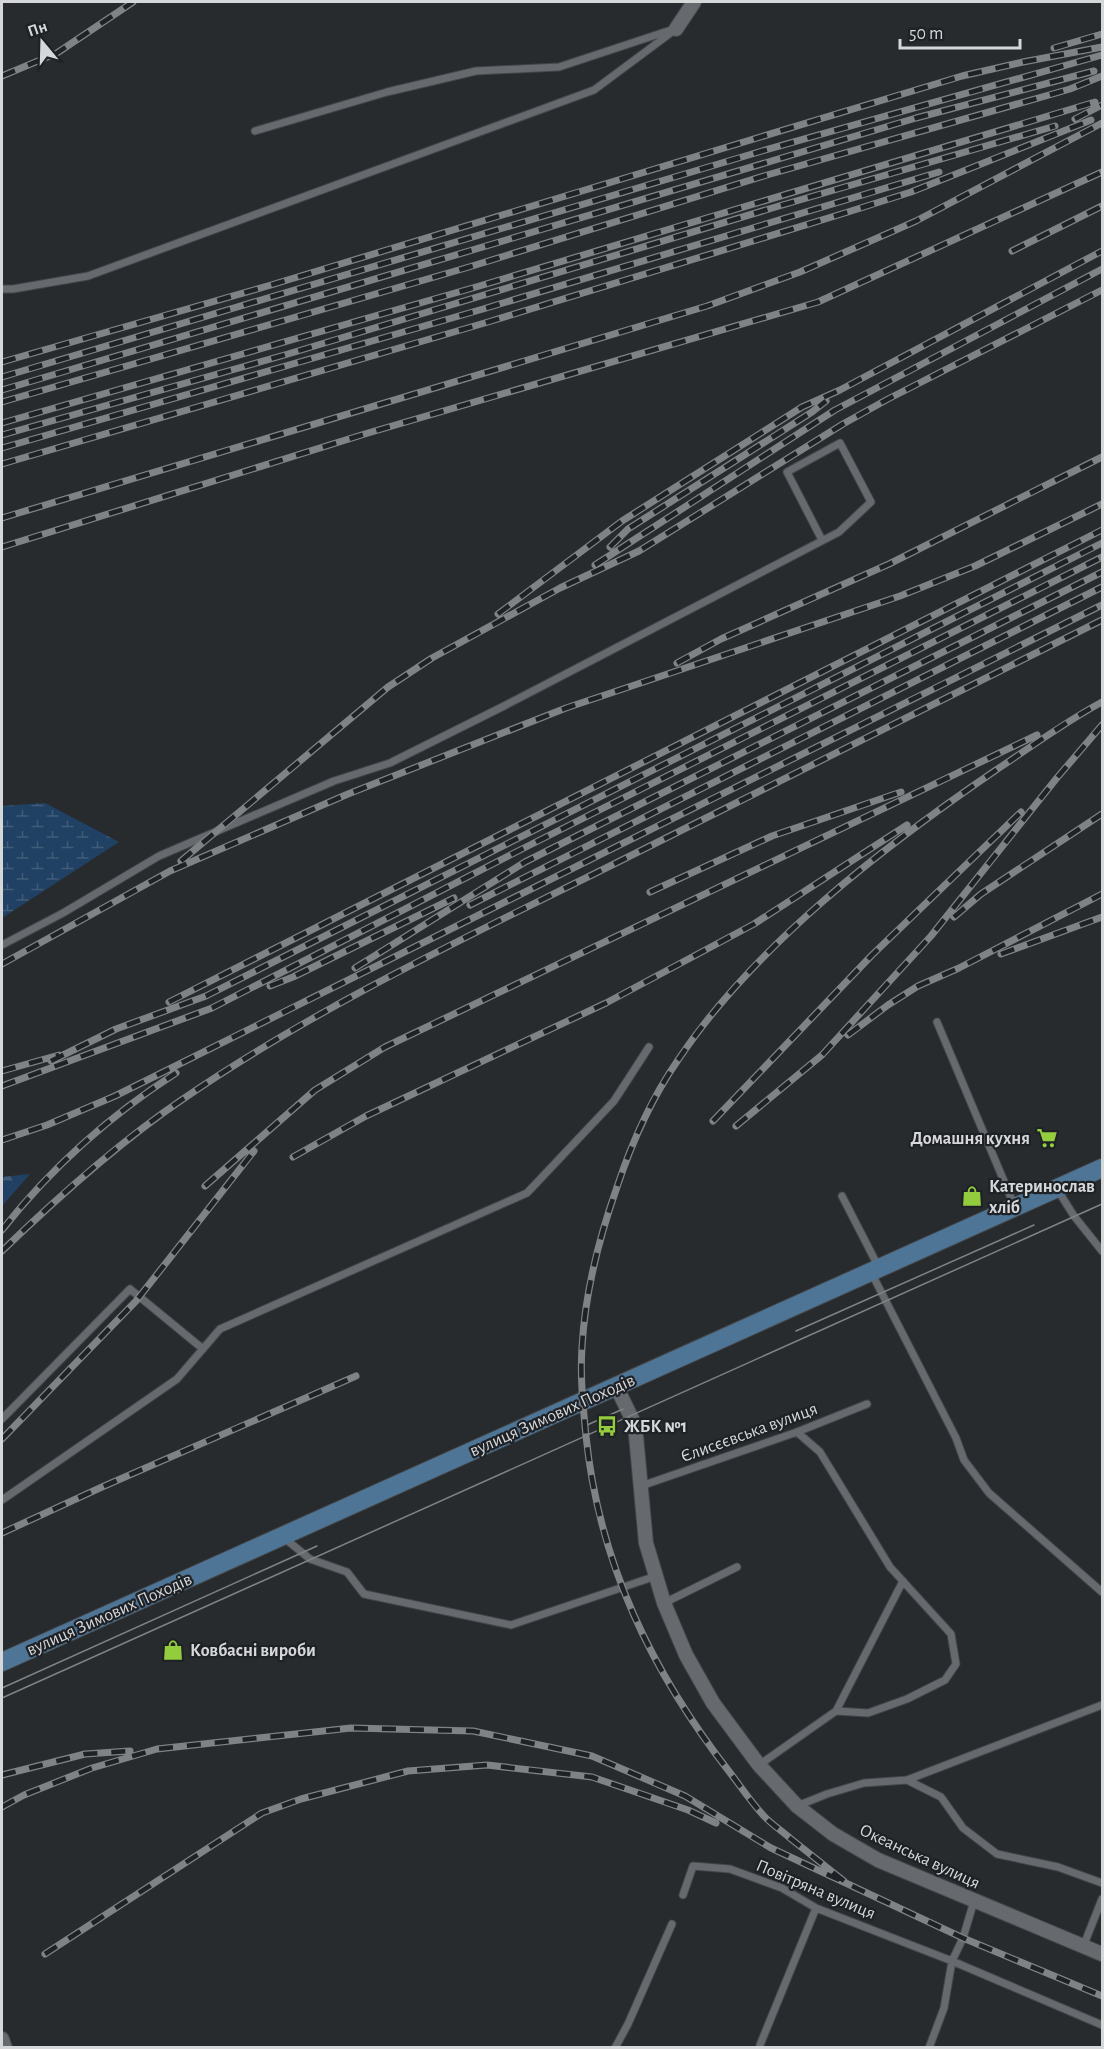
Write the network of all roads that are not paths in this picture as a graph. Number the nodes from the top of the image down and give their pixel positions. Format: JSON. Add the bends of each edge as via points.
{"nodes":[{"id":1,"x":694,"y":2,"type":"edge"},
{"id":2,"x":676,"y":28,"type":"junction"},
{"id":3,"x":255,"y":131,"type":"dead end"},
{"id":4,"x":2,"y":289,"type":"edge"},
{"id":5,"x":822,"y":540,"type":"junction"},
{"id":6,"x":2,"y":945,"type":"edge"},
{"id":7,"x":937,"y":1022,"type":"dead end"},
{"id":8,"x":649,"y":1047,"type":"dead end"},
{"id":9,"x":1102,"y":1168,"type":"edge"},
{"id":10,"x":1057,"y":1189,"type":"junction"},
{"id":11,"x":842,"y":1196,"type":"dead end"},
{"id":12,"x":1015,"y":1208,"type":"junction"},
{"id":13,"x":1102,"y":1251,"type":"edge"},
{"id":14,"x":875,"y":1270,"type":"junction"},
{"id":15,"x":203,"y":1348,"type":"junction"},
{"id":16,"x":616,"y":1386,"type":"junction"},
{"id":17,"x":867,"y":1404,"type":"dead end"},
{"id":18,"x":2,"y":1419,"type":"edge"},
{"id":19,"x":797,"y":1432,"type":"junction"},
{"id":20,"x":640,"y":1486,"type":"junction"},
{"id":21,"x":2,"y":1500,"type":"edge"},
{"id":22,"x":282,"y":1536,"type":"junction"},
{"id":23,"x":737,"y":1567,"type":"dead end"},
{"id":24,"x":656,"y":1576,"type":"junction"},
{"id":25,"x":903,"y":1581,"type":"junction"},
{"id":26,"x":1102,"y":1592,"type":"edge"},
{"id":27,"x":664,"y":1603,"type":"junction"},
{"id":28,"x":2,"y":1662,"type":"edge"},
{"id":29,"x":1102,"y":1705,"type":"edge"},
{"id":30,"x":836,"y":1711,"type":"junction"},
{"id":31,"x":759,"y":1765,"type":"junction"},
{"id":32,"x":907,"y":1780,"type":"junction"},
{"id":33,"x":797,"y":1806,"type":"junction"},
{"id":34,"x":1102,"y":1883,"type":"edge"},
{"id":35,"x":683,"y":1895,"type":"dead end"},
{"id":36,"x":1102,"y":1899,"type":"edge"},
{"id":37,"x":974,"y":1901,"type":"junction"},
{"id":38,"x":816,"y":1908,"type":"junction"},
{"id":39,"x":672,"y":1924,"type":"dead end"},
{"id":40,"x":1083,"y":1947,"type":"junction"},
{"id":41,"x":1102,"y":1954,"type":"edge"},
{"id":42,"x":952,"y":1961,"type":"junction"},
{"id":43,"x":1102,"y":2025,"type":"edge"},
{"id":44,"x":2,"y":2040,"type":"edge"},
{"id":45,"x":759,"y":2046,"type":"dead end"},
{"id":46,"x":5,"y":2048,"type":"edge"},
{"id":47,"x":615,"y":2048,"type":"edge"},
{"id":48,"x":929,"y":2048,"type":"edge"}],
"edges":[{"from":1,"to":2,"type":"street"},
{"from":2,"to":3,"type":"lane","via":[[559,67],[476,71],[387,92]]},
{"from":2,"to":4,"type":"lane","via":[[594,90],[88,276]]},
{"from":5,"to":5,"type":"lane","via":[[839,532],[871,502],[840,443],[787,472]]},
{"from":5,"to":6,"type":"lane","via":[[390,763],[334,781],[159,856]]},
{"from":7,"to":12,"type":"lane"},
{"from":8,"to":15,"type":"lane","via":[[614,1101],[527,1193],[220,1329]]},
{"from":9,"to":10,"type":"main road","name":"вулиця Зимових Походів"},
{"from":10,"to":12,"type":"main road","name":"вулиця Зимових Походів"},
{"from":10,"to":13,"type":"lane"},
{"from":11,"to":14,"type":"lane"},
{"from":12,"to":14,"type":"main road","name":"вулиця Зимових Походів"},
{"from":14,"to":16,"type":"main road","name":"вулиця Зимових Походів"},
{"from":14,"to":26,"type":"lane","via":[[964,1460],[989,1493]]},
{"from":15,"to":18,"type":"lane","via":[[130,1289]]},
{"from":15,"to":21,"type":"lane","via":[[177,1379]]},
{"from":16,"to":20,"type":"street","name":"Океанська вулиця","via":[[635,1425]]},
{"from":16,"to":22,"type":"main road","name":"вулиця Зимових Походів"},
{"from":17,"to":19,"type":"lane","name":"Єлисєєвська вулиця"},
{"from":19,"to":20,"type":"lane","name":"Єлисєєвська вулиця"},
{"from":19,"to":25,"type":"lane","via":[[820,1452],[890,1567]]},
{"from":20,"to":24,"type":"street","name":"Океанська вулиця","via":[[646,1543]]},
{"from":22,"to":24,"type":"lane","via":[[310,1559],[347,1572],[364,1594],[511,1625]]},
{"from":22,"to":28,"type":"main road","name":"вулиця Зимових Походів"},
{"from":23,"to":27,"type":"lane"},
{"from":24,"to":27,"type":"street","name":"Океанська вулиця"},
{"from":25,"to":30,"type":"lane"},
{"from":25,"to":30,"type":"lane","via":[[951,1634],[956,1664],[945,1680],[907,1699],[868,1713]]},
{"from":27,"to":31,"type":"street","name":"Океанська вулиця","via":[[686,1655],[713,1703]]},
{"from":29,"to":32,"type":"lane"},
{"from":30,"to":31,"type":"lane"},
{"from":31,"to":33,"type":"street","name":"Океанська вулиця"},
{"from":32,"to":33,"type":"lane","via":[[864,1783]]},
{"from":32,"to":34,"type":"lane","via":[[941,1797],[963,1828],[997,1854],[1058,1867]]},
{"from":33,"to":37,"type":"street","name":"Океанська вулиця","via":[[833,1834],[878,1860]]},
{"from":35,"to":38,"type":"lane","name":"Повітряна вулиця","via":[[693,1866],[730,1869],[782,1888]]},
{"from":36,"to":40,"type":"lane"},
{"from":37,"to":40,"type":"street","name":"Океанська вулиця"},
{"from":37,"to":42,"type":"lane"},
{"from":38,"to":42,"type":"lane","name":"Повітряна вулиця"},
{"from":38,"to":45,"type":"lane"},
{"from":39,"to":47,"type":"lane"},
{"from":40,"to":41,"type":"street","name":"Океанська вулиця"},
{"from":42,"to":43,"type":"lane","name":"Повітряна вулиця"},
{"from":42,"to":48,"type":"lane","via":[[944,2008]]},
{"from":44,"to":46,"type":"street"}]}
